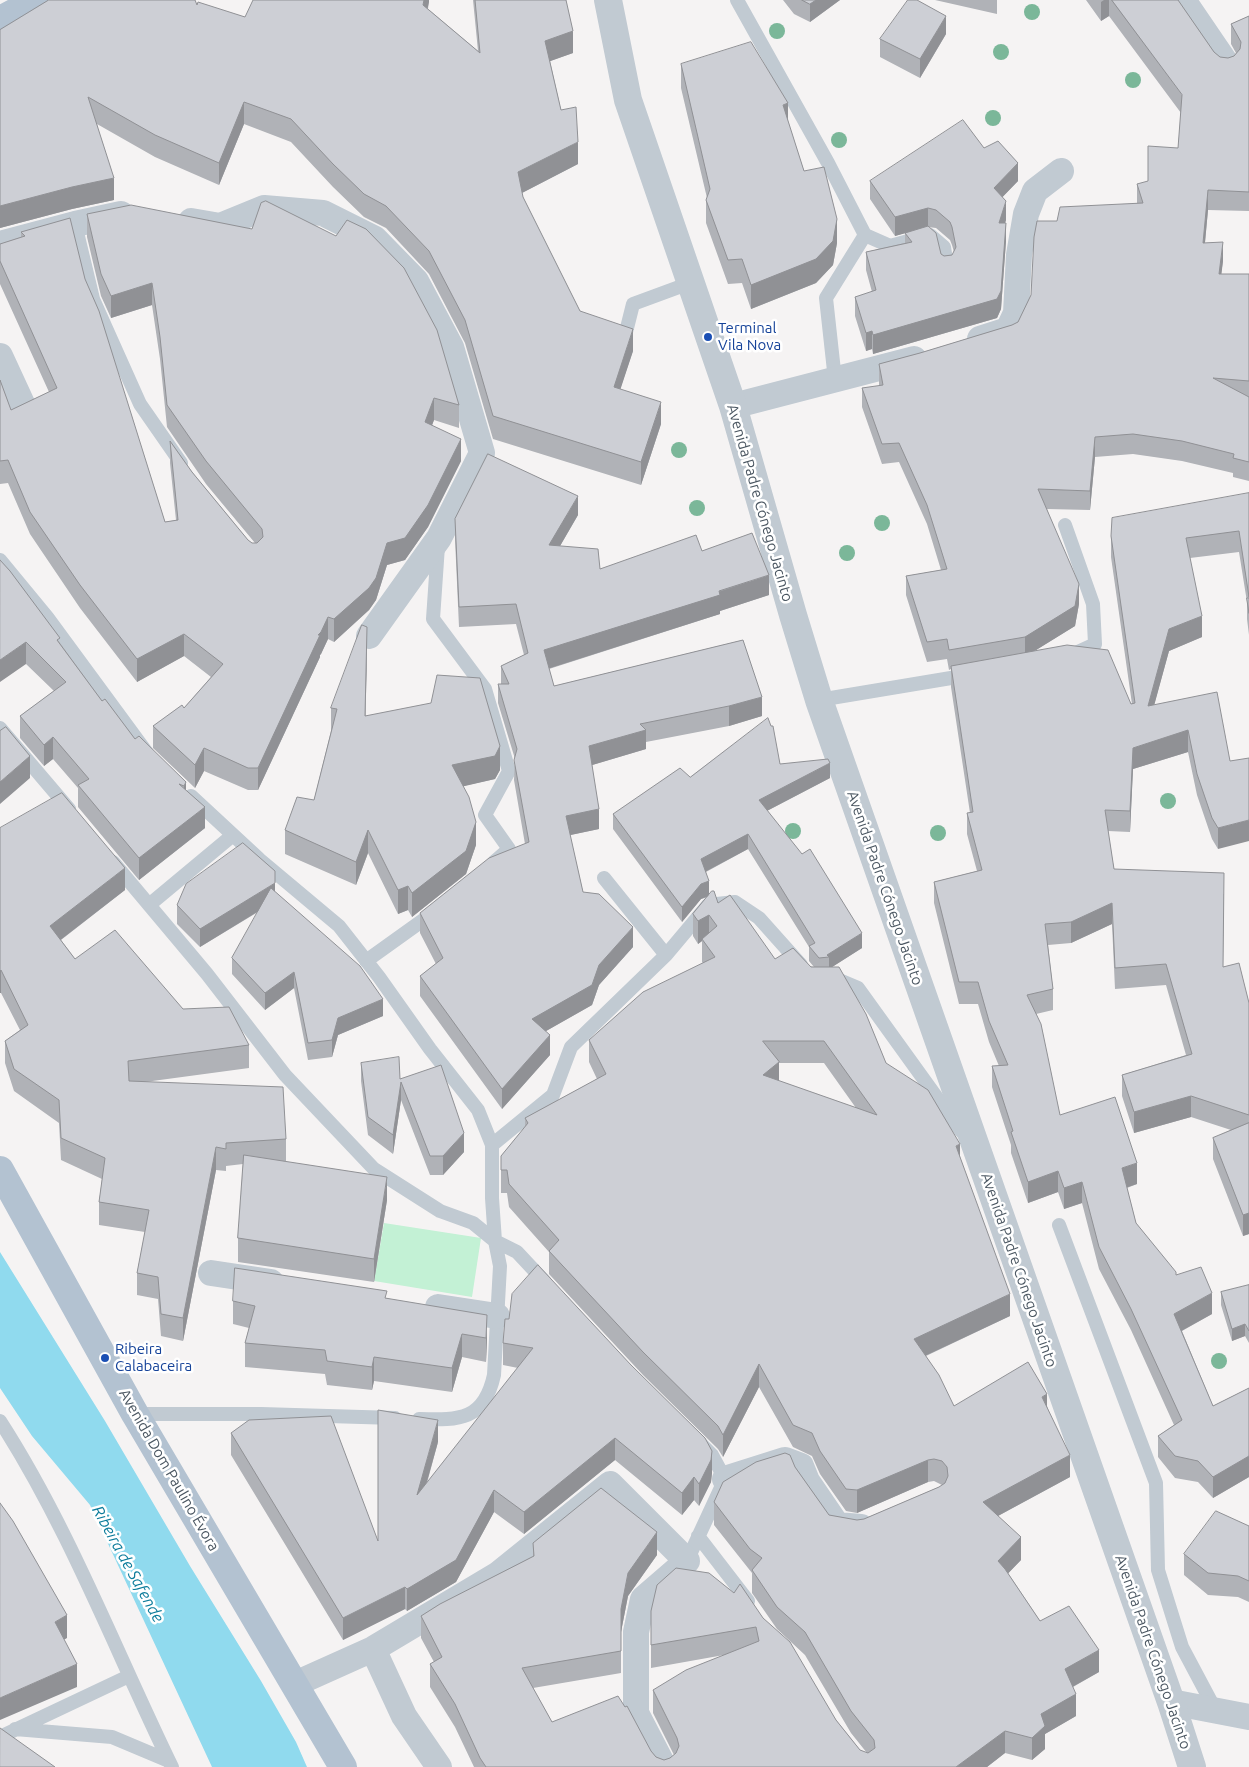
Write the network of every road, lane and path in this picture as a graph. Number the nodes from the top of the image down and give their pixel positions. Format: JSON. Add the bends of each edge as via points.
{"nodes":[{"id":1,"x":38,"y":0,"type":"edge"},
{"id":2,"x":608,"y":0,"type":"edge"},
{"id":3,"x":737,"y":0,"type":"edge"},
{"id":4,"x":1183,"y":0,"type":"edge"},
{"id":5,"x":0,"y":20,"type":"edge"},
{"id":6,"x":1226,"y":63,"type":"edge"},
{"id":7,"x":1061,"y":171,"type":"dead end"},
{"id":8,"x":141,"y":214,"type":"edge"},
{"id":9,"x":171,"y":218,"type":"edge"},
{"id":10,"x":75,"y":224,"type":"junction"},
{"id":11,"x":865,"y":236,"type":"junction"},
{"id":12,"x":0,"y":244,"type":"edge"},
{"id":13,"x":947,"y":266,"type":"edge"},
{"id":14,"x":690,"y":283,"type":"junction"},
{"id":15,"x":625,"y":336,"type":"edge"},
{"id":16,"x":961,"y":344,"type":"edge"},
{"id":17,"x":934,"y":353,"type":"edge"},
{"id":18,"x":0,"y":356,"type":"edge"},
{"id":19,"x":835,"y":380,"type":"junction"},
{"id":20,"x":733,"y":406,"type":"junction"},
{"id":21,"x":24,"y":408,"type":"edge"},
{"id":22,"x":188,"y":474,"type":"edge"},
{"id":23,"x":1065,"y":526,"type":"dead end"},
{"id":24,"x":438,"y":538,"type":"junction"},
{"id":25,"x":0,"y":560,"type":"edge"},
{"id":26,"x":370,"y":636,"type":"dead end"},
{"id":27,"x":1060,"y":660,"type":"edge"},
{"id":28,"x":987,"y":672,"type":"edge"},
{"id":29,"x":819,"y":700,"type":"junction"},
{"id":30,"x":0,"y":728,"type":"edge"},
{"id":31,"x":156,"y":764,"type":"edge"},
{"id":32,"x":184,"y":790,"type":"edge"},
{"id":33,"x":74,"y":816,"type":"edge"},
{"id":34,"x":233,"y":835,"type":"junction"},
{"id":35,"x":106,"y":853,"type":"edge"},
{"id":36,"x":487,"y":869,"type":"edge"},
{"id":37,"x":604,"y":878,"type":"dead end"},
{"id":38,"x":444,"y":904,"type":"edge"},
{"id":39,"x":149,"y":905,"type":"junction"},
{"id":40,"x":666,"y":955,"type":"junction"},
{"id":41,"x":366,"y":961,"type":"junction"},
{"id":42,"x":492,"y":1145,"type":"junction"},
{"id":43,"x":980,"y":1158,"type":"junction"},
{"id":44,"x":0,"y":1170,"type":"edge"},
{"id":45,"x":1058,"y":1225,"type":"dead end"},
{"id":46,"x":495,"y":1240,"type":"junction"},
{"id":47,"x":211,"y":1273,"type":"dead end"},
{"id":48,"x":290,"y":1285,"type":"edge"},
{"id":49,"x":557,"y":1295,"type":"edge"},
{"id":50,"x":418,"y":1304,"type":"edge"},
{"id":51,"x":497,"y":1316,"type":"junction"},
{"id":52,"x":136,"y":1414,"type":"junction"},
{"id":53,"x":0,"y":1421,"type":"edge"},
{"id":54,"x":692,"y":1435,"type":"edge"},
{"id":55,"x":725,"y":1478,"type":"junction"},
{"id":56,"x":884,"y":1517,"type":"edge"},
{"id":57,"x":698,"y":1536,"type":"junction"},
{"id":58,"x":687,"y":1561,"type":"junction"},
{"id":59,"x":758,"y":1616,"type":"edge"},
{"id":60,"x":372,"y":1649,"type":"junction"},
{"id":61,"x":129,"y":1676,"type":"junction"},
{"id":62,"x":295,"y":1684,"type":"junction"},
{"id":63,"x":1171,"y":1702,"type":"junction"},
{"id":64,"x":1217,"y":1711,"type":"junction"},
{"id":65,"x":1249,"y":1717,"type":"edge"},
{"id":66,"x":15,"y":1729,"type":"junction"},
{"id":67,"x":0,"y":1737,"type":"edge"},
{"id":68,"x":170,"y":1764,"type":"edge"},
{"id":69,"x":343,"y":1767,"type":"edge"},
{"id":70,"x":439,"y":1767,"type":"edge"},
{"id":71,"x":664,"y":1767,"type":"edge"},
{"id":72,"x":1192,"y":1767,"type":"edge"}],
"edges":[{"from":1,"to":5,"type":"main road"},
{"from":2,"to":14,"type":"street","name":"Avenida Padre Cónego Jacinto","via":[[628,100]]},
{"from":3,"to":11,"type":"lane"},
{"from":4,"to":6,"type":"street"},
{"from":7,"to":16,"type":"street","via":[[1035,192],[1026,214],[1019,255],[1016,313],[1008,330]]},
{"from":8,"to":10,"type":"street","via":[[131,212]]},
{"from":9,"to":24,"type":"street","via":[[220,226],[264,208],[322,213],[375,239],[416,281],[451,347],[482,453]]},
{"from":10,"to":12,"type":"street"},
{"from":10,"to":22,"type":"lane","via":[[93,299],[140,404]]},
{"from":11,"to":13,"type":"lane","via":[[890,246],[930,236],[944,247]]},
{"from":11,"to":19,"type":"lane","via":[[826,298]]},
{"from":14,"to":15,"type":"lane","via":[[633,304]]},
{"from":14,"to":20,"type":"street","name":"Avenida Padre Cónego Jacinto"},
{"from":17,"to":19,"type":"street"},
{"from":18,"to":21,"type":"street"},
{"from":19,"to":20,"type":"street"},
{"from":20,"to":29,"type":"street","name":"Avenida Padre Cónego Jacinto"},
{"from":23,"to":27,"type":"lane","via":[[1093,604],[1095,644]]},
{"from":24,"to":26,"type":"street"},
{"from":24,"to":36,"type":"lane","via":[[433,619],[485,689],[509,771],[485,815],[509,849]]},
{"from":25,"to":31,"type":"lane","via":[[47,617]]},
{"from":28,"to":29,"type":"lane"},
{"from":29,"to":43,"type":"street","name":"Avenida Padre Cónego Jacinto"},
{"from":30,"to":33,"type":"lane"},
{"from":32,"to":34,"type":"lane"},
{"from":34,"to":39,"type":"lane"},
{"from":34,"to":41,"type":"lane","via":[[338,926]]},
{"from":35,"to":39,"type":"lane"},
{"from":37,"to":40,"type":"lane"},
{"from":38,"to":41,"type":"lane"},
{"from":39,"to":46,"type":"lane","via":[[285,1075],[374,1169],[440,1211],[472,1222]]},
{"from":40,"to":42,"type":"lane","via":[[571,1047],[553,1095]]},
{"from":40,"to":43,"type":"lane","via":[[708,905],[735,902],[759,918],[812,979],[839,980],[858,988]]},
{"from":41,"to":42,"type":"lane","via":[[478,1110]]},
{"from":42,"to":46,"type":"lane"},
{"from":43,"to":63,"type":"street","name":"Avenida Padre Cónego Jacinto"},
{"from":44,"to":52,"type":"main road","name":"Avenida Dom Paulino Évora"},
{"from":45,"to":64,"type":"lane","via":[[1156,1483],[1158,1570],[1182,1647]]},
{"from":46,"to":49,"type":"lane","via":[[517,1252]]},
{"from":46,"to":51,"type":"lane","via":[[500,1266]]},
{"from":47,"to":48,"type":"street"},
{"from":50,"to":51,"type":"street"},
{"from":51,"to":52,"type":"lane","via":[[494,1375],[488,1396],[470,1414],[456,1419]]},
{"from":52,"to":62,"type":"main road","name":"Avenida Dom Paulino Évora"},
{"from":53,"to":61,"type":"lane","via":[[19,1450],[79,1566]]},
{"from":54,"to":55,"type":"lane","via":[[712,1455]]},
{"from":55,"to":56,"type":"street","via":[[785,1460],[801,1466],[806,1481],[837,1525],[859,1528]]},
{"from":55,"to":57,"type":"lane"},
{"from":57,"to":58,"type":"lane"},
{"from":57,"to":59,"type":"lane"},
{"from":58,"to":60,"type":"street","via":[[610,1484],[497,1574]]},
{"from":58,"to":71,"type":"street","via":[[643,1599],[636,1632],[636,1713]]},
{"from":60,"to":62,"type":"street"},
{"from":60,"to":70,"type":"street","via":[[404,1716]]},
{"from":61,"to":66,"type":"lane"},
{"from":61,"to":68,"type":"lane"},
{"from":62,"to":69,"type":"main road","name":"Avenida Dom Paulino Évora"},
{"from":63,"to":64,"type":"street"},
{"from":63,"to":72,"type":"street","name":"Avenida Padre Cónego Jacinto"},
{"from":64,"to":65,"type":"street"},
{"from":66,"to":67,"type":"lane"},
{"from":66,"to":68,"type":"lane","via":[[112,1737]]}]}
